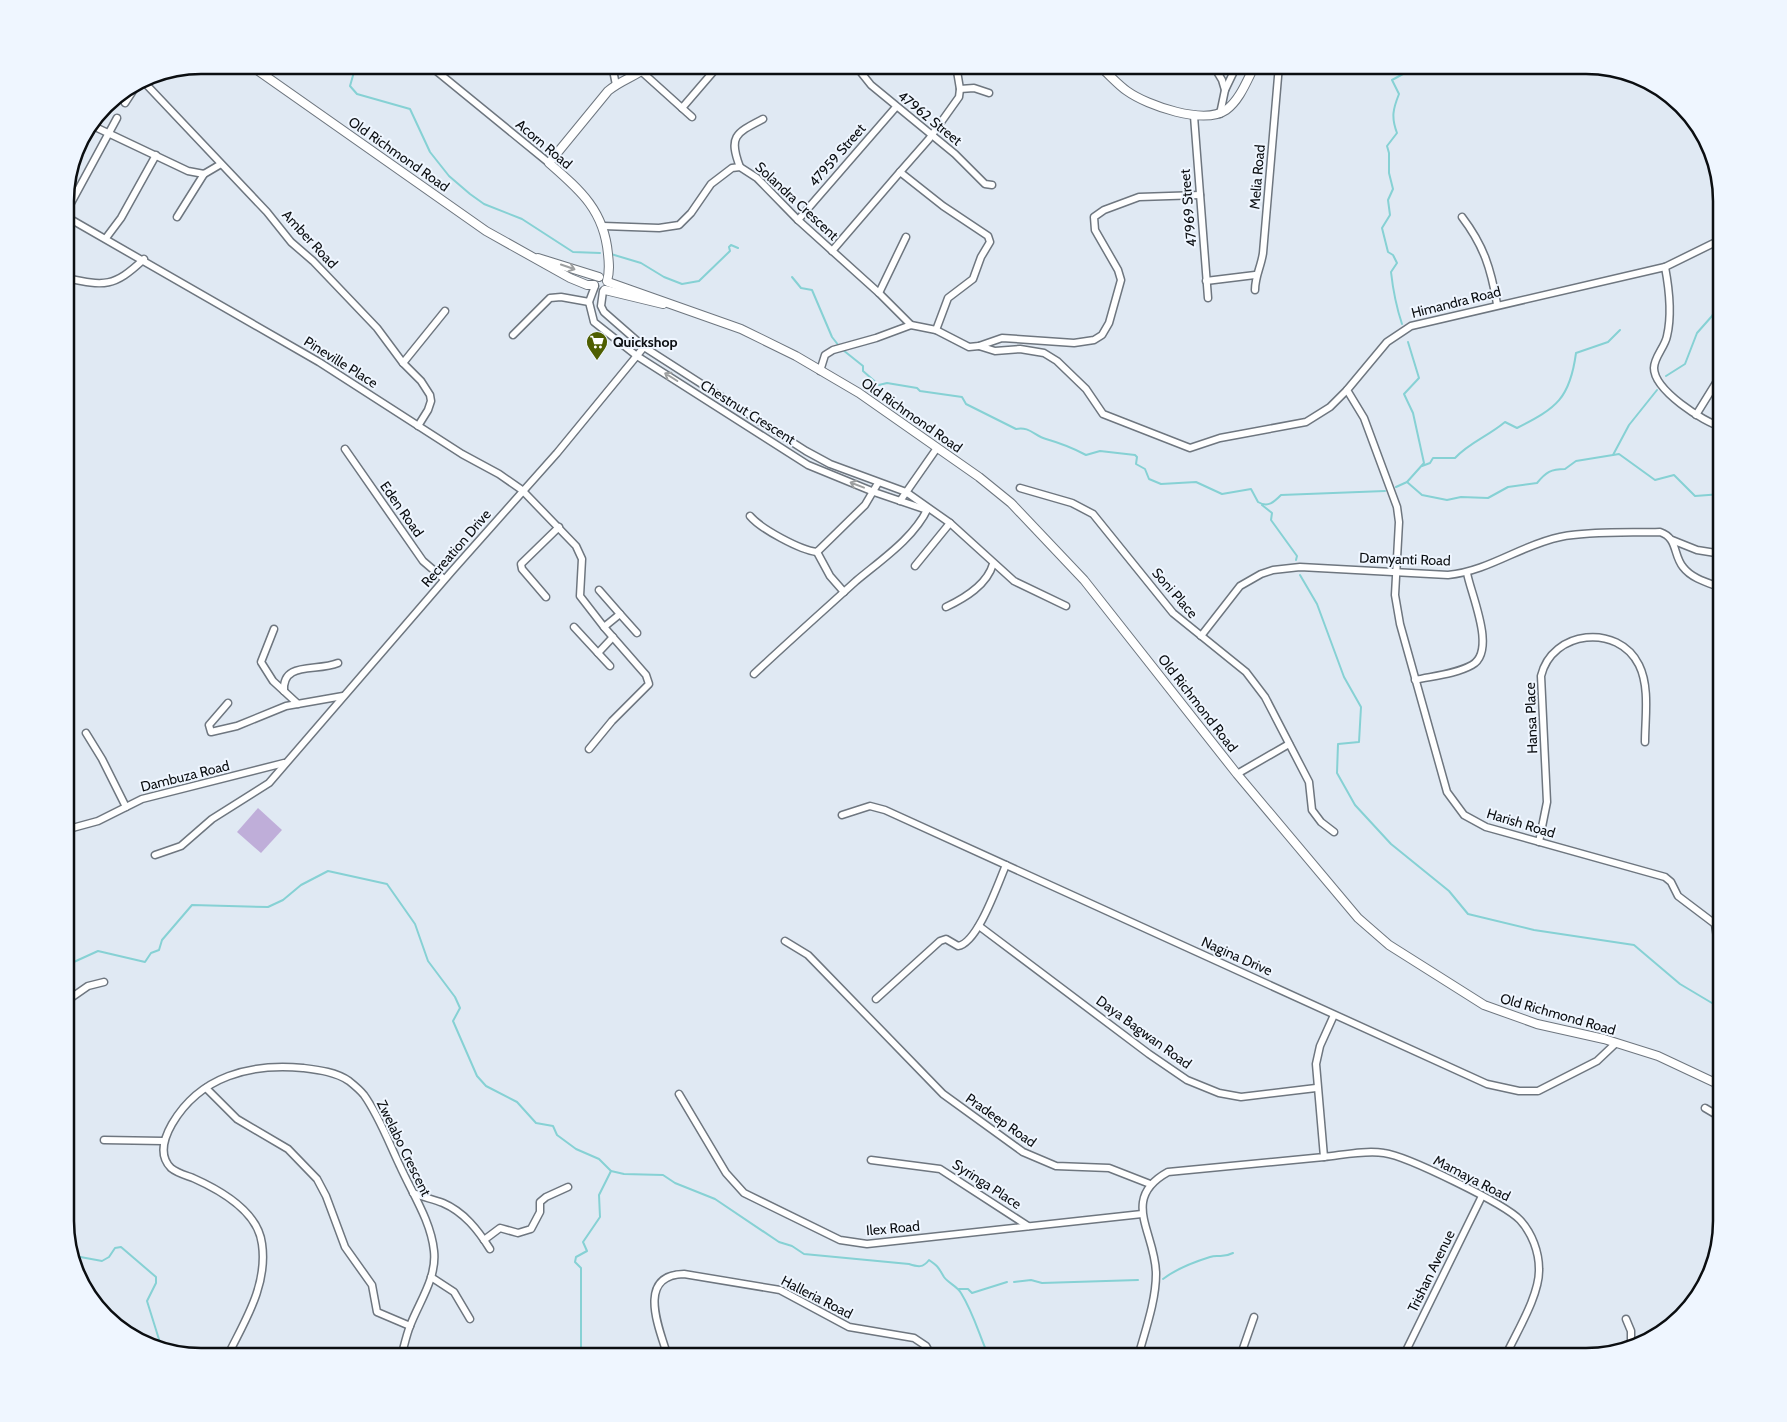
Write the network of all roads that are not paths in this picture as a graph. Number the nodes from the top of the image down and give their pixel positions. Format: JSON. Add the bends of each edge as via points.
{"nodes":[{"id":1,"x":263,"y":74,"type":"edge"},
{"id":2,"x":440,"y":74,"type":"edge"},
{"id":3,"x":614,"y":74,"type":"edge"},
{"id":4,"x":638,"y":74,"type":"edge"},
{"id":5,"x":644,"y":74,"type":"edge"},
{"id":6,"x":711,"y":74,"type":"edge"},
{"id":7,"x":862,"y":74,"type":"edge"},
{"id":8,"x":958,"y":74,"type":"edge"},
{"id":9,"x":1108,"y":74,"type":"edge"},
{"id":10,"x":1218,"y":74,"type":"edge"},
{"id":11,"x":1232,"y":74,"type":"edge"},
{"id":12,"x":1250,"y":74,"type":"edge"},
{"id":13,"x":1278,"y":74,"type":"edge"},
{"id":14,"x":616,"y":85,"type":"junction"},
{"id":15,"x":147,"y":86,"type":"edge"},
{"id":16,"x":960,"y":89,"type":"junction"},
{"id":17,"x":1225,"y":90,"type":"junction"},
{"id":18,"x":989,"y":93,"type":"dead end"},
{"id":19,"x":129,"y":96,"type":"edge"},
{"id":20,"x":125,"y":102,"type":"dead end"},
{"id":21,"x":896,"y":106,"type":"junction"},
{"id":22,"x":682,"y":108,"type":"junction"},
{"id":23,"x":1220,"y":114,"type":"junction"},
{"id":24,"x":1194,"y":116,"type":"junction"},
{"id":25,"x":692,"y":117,"type":"dead end"},
{"id":26,"x":117,"y":118,"type":"dead end"},
{"id":27,"x":763,"y":119,"type":"dead end"},
{"id":28,"x":97,"y":128,"type":"edge"},
{"id":29,"x":108,"y":133,"type":"junction"},
{"id":30,"x":932,"y":135,"type":"junction"},
{"id":31,"x":156,"y":155,"type":"junction"},
{"id":32,"x":549,"y":163,"type":"junction"},
{"id":33,"x":221,"y":164,"type":"junction"},
{"id":34,"x":740,"y":167,"type":"junction"},
{"id":35,"x":900,"y":172,"type":"junction"},
{"id":36,"x":204,"y":174,"type":"junction"},
{"id":37,"x":992,"y":185,"type":"dead end"},
{"id":38,"x":1200,"y":195,"type":"junction"},
{"id":39,"x":74,"y":198,"type":"edge"},
{"id":40,"x":177,"y":216,"type":"dead end"},
{"id":41,"x":1462,"y":217,"type":"dead end"},
{"id":42,"x":74,"y":220,"type":"edge"},
{"id":43,"x":798,"y":220,"type":"junction"},
{"id":44,"x":603,"y":226,"type":"junction"},
{"id":45,"x":906,"y":237,"type":"dead end"},
{"id":46,"x":106,"y":238,"type":"junction"},
{"id":47,"x":1713,"y":243,"type":"edge"},
{"id":48,"x":832,"y":251,"type":"junction"},
{"id":49,"x":536,"y":258,"type":"junction"},
{"id":50,"x":144,"y":259,"type":"junction"},
{"id":51,"x":1665,"y":267,"type":"junction"},
{"id":52,"x":1255,"y":275,"type":"junction"},
{"id":53,"x":74,"y":280,"type":"edge"},
{"id":54,"x":1206,"y":281,"type":"junction"},
{"id":55,"x":604,"y":283,"type":"junction"},
{"id":56,"x":594,"y":286,"type":"junction"},
{"id":57,"x":1255,"y":290,"type":"dead end"},
{"id":58,"x":880,"y":293,"type":"junction"},
{"id":59,"x":1208,"y":298,"type":"dead end"},
{"id":60,"x":589,"y":302,"type":"junction"},
{"id":61,"x":1497,"y":304,"type":"junction"},
{"id":62,"x":445,"y":311,"type":"dead end"},
{"id":63,"x":911,"y":325,"type":"junction"},
{"id":64,"x":936,"y":330,"type":"junction"},
{"id":65,"x":513,"y":335,"type":"dead end"},
{"id":66,"x":644,"y":346,"type":"junction"},
{"id":67,"x":979,"y":346,"type":"junction"},
{"id":68,"x":637,"y":356,"type":"junction"},
{"id":69,"x":403,"y":363,"type":"junction"},
{"id":70,"x":820,"y":371,"type":"junction"},
{"id":71,"x":1713,"y":388,"type":"edge"},
{"id":72,"x":1347,"y":390,"type":"junction"},
{"id":73,"x":1696,"y":415,"type":"junction"},
{"id":74,"x":1713,"y":423,"type":"edge"},
{"id":75,"x":418,"y":426,"type":"junction"},
{"id":76,"x":345,"y":448,"type":"dead end"},
{"id":77,"x":937,"y":448,"type":"junction"},
{"id":78,"x":878,"y":483,"type":"junction"},
{"id":79,"x":1020,"y":488,"type":"dead end"},
{"id":80,"x":522,"y":490,"type":"junction"},
{"id":81,"x":874,"y":492,"type":"junction"},
{"id":82,"x":906,"y":492,"type":"junction"},
{"id":83,"x":900,"y":501,"type":"junction"},
{"id":84,"x":927,"y":509,"type":"junction"},
{"id":85,"x":750,"y":516,"type":"dead end"},
{"id":86,"x":950,"y":523,"type":"junction"},
{"id":87,"x":559,"y":527,"type":"junction"},
{"id":88,"x":1672,"y":540,"type":"junction"},
{"id":89,"x":817,"y":552,"type":"junction"},
{"id":90,"x":1713,"y":553,"type":"edge"},
{"id":91,"x":993,"y":564,"type":"junction"},
{"id":92,"x":915,"y":566,"type":"dead end"},
{"id":93,"x":1396,"y":572,"type":"junction"},
{"id":94,"x":1467,"y":573,"type":"junction"},
{"id":95,"x":444,"y":580,"type":"junction"},
{"id":96,"x":1713,"y":585,"type":"edge"},
{"id":97,"x":600,"y":590,"type":"dead end"},
{"id":98,"x":844,"y":592,"type":"junction"},
{"id":99,"x":546,"y":596,"type":"dead end"},
{"id":100,"x":1066,"y":606,"type":"dead end"},
{"id":101,"x":946,"y":607,"type":"dead end"},
{"id":102,"x":620,"y":614,"type":"junction"},
{"id":103,"x":574,"y":627,"type":"dead end"},
{"id":104,"x":604,"y":627,"type":"junction"},
{"id":105,"x":274,"y":629,"type":"dead end"},
{"id":106,"x":637,"y":633,"type":"dead end"},
{"id":107,"x":1201,"y":636,"type":"junction"},
{"id":108,"x":613,"y":637,"type":"junction"},
{"id":109,"x":598,"y":653,"type":"junction"},
{"id":110,"x":338,"y":662,"type":"dead end"},
{"id":111,"x":610,"y":666,"type":"dead end"},
{"id":112,"x":754,"y":674,"type":"dead end"},
{"id":113,"x":1415,"y":680,"type":"junction"},
{"id":114,"x":284,"y":691,"type":"junction"},
{"id":115,"x":344,"y":696,"type":"junction"},
{"id":116,"x":228,"y":703,"type":"dead end"},
{"id":117,"x":298,"y":704,"type":"junction"},
{"id":118,"x":86,"y":733,"type":"dead end"},
{"id":119,"x":1645,"y":742,"type":"dead end"},
{"id":120,"x":1290,"y":744,"type":"junction"},
{"id":121,"x":589,"y":749,"type":"dead end"},
{"id":122,"x":285,"y":763,"type":"junction"},
{"id":123,"x":1238,"y":774,"type":"junction"},
{"id":124,"x":126,"y":807,"type":"junction"},
{"id":125,"x":842,"y":815,"type":"dead end"},
{"id":126,"x":74,"y":825,"type":"edge"},
{"id":127,"x":81,"y":826,"type":"junction"},
{"id":128,"x":74,"y":828,"type":"edge"},
{"id":129,"x":1334,"y":832,"type":"dead end"},
{"id":130,"x":1539,"y":842,"type":"junction"},
{"id":131,"x":154,"y":855,"type":"dead end"},
{"id":132,"x":1006,"y":865,"type":"junction"},
{"id":133,"x":1713,"y":922,"type":"edge"},
{"id":134,"x":979,"y":926,"type":"junction"},
{"id":135,"x":785,"y":941,"type":"dead end"},
{"id":136,"x":104,"y":982,"type":"dead end"},
{"id":137,"x":74,"y":996,"type":"edge"},
{"id":138,"x":876,"y":999,"type":"dead end"},
{"id":139,"x":1334,"y":1015,"type":"junction"},
{"id":140,"x":1616,"y":1043,"type":"junction"},
{"id":141,"x":1713,"y":1082,"type":"edge"},
{"id":142,"x":206,"y":1088,"type":"junction"},
{"id":143,"x":1316,"y":1088,"type":"junction"},
{"id":144,"x":679,"y":1094,"type":"dead end"},
{"id":145,"x":1705,"y":1108,"type":"dead end"},
{"id":146,"x":1713,"y":1113,"type":"edge"},
{"id":147,"x":104,"y":1140,"type":"dead end"},
{"id":148,"x":163,"y":1141,"type":"junction"},
{"id":149,"x":1324,"y":1157,"type":"junction"},
{"id":150,"x":871,"y":1160,"type":"dead end"},
{"id":151,"x":1150,"y":1184,"type":"junction"},
{"id":152,"x":568,"y":1187,"type":"dead end"},
{"id":153,"x":412,"y":1194,"type":"junction"},
{"id":154,"x":1482,"y":1196,"type":"junction"},
{"id":155,"x":1142,"y":1214,"type":"junction"},
{"id":156,"x":1028,"y":1226,"type":"junction"},
{"id":157,"x":484,"y":1240,"type":"junction"},
{"id":158,"x":490,"y":1249,"type":"dead end"},
{"id":159,"x":431,"y":1277,"type":"junction"},
{"id":160,"x":1254,"y":1317,"type":"dead end"},
{"id":161,"x":470,"y":1318,"type":"dead end"},
{"id":162,"x":1626,"y":1318,"type":"dead end"},
{"id":163,"x":410,"y":1326,"type":"junction"},
{"id":164,"x":1631,"y":1340,"type":"edge"},
{"id":165,"x":231,"y":1348,"type":"edge"},
{"id":166,"x":404,"y":1348,"type":"edge"},
{"id":167,"x":665,"y":1348,"type":"edge"},
{"id":168,"x":927,"y":1348,"type":"edge"},
{"id":169,"x":1140,"y":1348,"type":"edge"},
{"id":170,"x":1243,"y":1348,"type":"edge"},
{"id":171,"x":1407,"y":1348,"type":"edge"},
{"id":172,"x":1509,"y":1348,"type":"edge"}],
"edges":[{"from":1,"to":49,"type":"street","name":"Old Richmond Road","via":[[486,231]]},
{"from":2,"to":32,"type":"street","name":"Acorn Road"},
{"from":3,"to":14,"type":"street"},
{"from":4,"to":14,"type":"street"},
{"from":5,"to":22,"type":"street"},
{"from":6,"to":22,"type":"street"},
{"from":7,"to":21,"type":"street","name":"47962 Street","via":[[871,86]]},
{"from":8,"to":16,"type":"street"},
{"from":9,"to":24,"type":"street","via":[[1137,97]]},
{"from":10,"to":17,"type":"street"},
{"from":11,"to":17,"type":"street"},
{"from":12,"to":23,"type":"street","via":[[1241,93]]},
{"from":13,"to":52,"type":"street","name":"Melia Road","via":[[1263,253]]},
{"from":14,"to":32,"type":"street"},
{"from":15,"to":33,"type":"street","name":"Amber Road"},
{"from":16,"to":18,"type":"street","via":[[974,88]]},
{"from":16,"to":30,"type":"street","via":[[953,107]]},
{"from":17,"to":23,"type":"street"},
{"from":19,"to":20,"type":"street"},
{"from":21,"to":30,"type":"street","name":"47962 Street"},
{"from":21,"to":43,"type":"street","name":"47959 Street"},
{"from":22,"to":25,"type":"street"},
{"from":23,"to":24,"type":"street"},
{"from":24,"to":38,"type":"street","name":"47969 Street"},
{"from":26,"to":29,"type":"street"},
{"from":27,"to":34,"type":"street","via":[[742,130],[735,138],[733,145]]},
{"from":28,"to":29,"type":"street"},
{"from":29,"to":31,"type":"street"},
{"from":29,"to":39,"type":"street"},
{"from":30,"to":35,"type":"street"},
{"from":30,"to":37,"type":"street","name":"47962 Street","via":[[985,184]]},
{"from":31,"to":36,"type":"street","via":[[188,171]]},
{"from":31,"to":46,"type":"street","via":[[122,218]]},
{"from":32,"to":44,"type":"street","name":"Acorn Road","via":[[583,194]]},
{"from":33,"to":36,"type":"street"},
{"from":33,"to":69,"type":"street","name":"Amber Road","via":[[291,242],[377,328]]},
{"from":34,"to":43,"type":"street","name":"Solandra Crescent","via":[[757,178]]},
{"from":34,"to":44,"type":"street","name":"Solandra Crescent","via":[[732,168],[711,184],[679,225],[659,228]]},
{"from":35,"to":48,"type":"street"},
{"from":35,"to":64,"type":"street","via":[[990,240],[973,279],[948,298]]},
{"from":36,"to":40,"type":"street"},
{"from":38,"to":54,"type":"street","name":"47969 Street"},
{"from":38,"to":67,"type":"street","via":[[1139,197],[1097,214],[1093,220],[1095,230],[1121,280],[1102,335],[1094,340],[1074,343],[1002,338]]},
{"from":41,"to":61,"type":"street","via":[[1486,255]]},
{"from":42,"to":46,"type":"street","name":"Pineville Place"},
{"from":43,"to":48,"type":"street","name":"Solandra Crescent"},
{"from":44,"to":55,"type":"street","name":"Acorn Road","via":[[609,264]]},
{"from":45,"to":58,"type":"street"},
{"from":46,"to":50,"type":"street","name":"Pineville Place"},
{"from":47,"to":51,"type":"street","name":"Himandra Road"},
{"from":48,"to":58,"type":"street","name":"Solandra Crescent"},
{"from":49,"to":55,"type":"street","name":"Old Richmond Road","one_way":true},
{"from":49,"to":56,"type":"street","name":"Old Richmond Road","via":[[570,278]]},
{"from":50,"to":53,"type":"street","via":[[116,281],[98,284]]},
{"from":50,"to":75,"type":"street","name":"Pineville Place","via":[[319,362]]},
{"from":51,"to":61,"type":"street","name":"Himandra Road"},
{"from":51,"to":73,"type":"street","via":[[1669,330],[1655,363],[1655,372],[1685,409]]},
{"from":52,"to":54,"type":"street"},
{"from":52,"to":57,"type":"street","name":"Melia Road"},
{"from":54,"to":59,"type":"street","name":"47969 Street"},
{"from":55,"to":56,"type":"street","via":[[595,280]]},
{"from":55,"to":66,"type":"street","name":"Chestnut Crescent","via":[[601,306],[604,312]]},
{"from":55,"to":70,"type":"street","name":"Old Richmond Road","via":[[657,304],[667,304],[741,329]]},
{"from":56,"to":60,"type":"street"},
{"from":58,"to":63,"type":"street","name":"Solandra Crescent"},
{"from":60,"to":65,"type":"street","via":[[550,298]]},
{"from":60,"to":68,"type":"street","name":"Chestnut Crescent","via":[[594,322]]},
{"from":61,"to":72,"type":"street","name":"Himandra Road","via":[[1411,326],[1387,342]]},
{"from":62,"to":69,"type":"street"},
{"from":63,"to":64,"type":"street","name":"Himandra Road"},
{"from":63,"to":70,"type":"street","via":[[829,352]]},
{"from":64,"to":67,"type":"street","name":"Himandra Road","via":[[964,346]]},
{"from":66,"to":68,"type":"street","name":"Recreation Drive"},
{"from":66,"to":78,"type":"street","name":"Chestnut Crescent","via":[[787,440],[830,464]]},
{"from":67,"to":72,"type":"street","name":"Himandra Road","via":[[995,351],[1036,351],[1051,356],[1086,389],[1103,414],[1178,445],[1194,448],[1216,438],[1317,417]]},
{"from":68,"to":80,"type":"street","name":"Recreation Drive"},
{"from":81,"to":68,"type":"street","name":"Chestnut Crescent","one_way":true,"via":[[808,465]]},
{"from":69,"to":75,"type":"street","name":"Amber Road","via":[[430,395],[428,410]]},
{"from":70,"to":77,"type":"street","name":"Old Richmond Road","via":[[859,393]]},
{"from":71,"to":73,"type":"street"},
{"from":72,"to":93,"type":"street","via":[[1364,418],[1397,506]]},
{"from":73,"to":74,"type":"street"},
{"from":75,"to":80,"type":"street","name":"Pineville Place"},
{"from":76,"to":95,"type":"street","name":"Eden Road","via":[[423,561]]},
{"from":77,"to":82,"type":"street"},
{"from":77,"to":123,"type":"street","name":"Old Richmond Road","via":[[1010,504],[1062,555]]},
{"from":78,"to":81,"type":"street"},
{"from":78,"to":82,"type":"street","name":"Chestnut Crescent"},
{"from":79,"to":107,"type":"street","name":"Soni Place","via":[[1072,503],[1093,514],[1173,613]]},
{"from":80,"to":87,"type":"street","name":"Pineville Place"},
{"from":80,"to":95,"type":"street","name":"Recreation Drive"},
{"from":81,"to":83,"type":"street","name":"Chestnut Crescent"},
{"from":81,"to":89,"type":"street","via":[[853,518]]},
{"from":82,"to":83,"type":"street"},
{"from":82,"to":84,"type":"street","name":"Chestnut Crescent"},
{"from":83,"to":84,"type":"street","name":"Chestnut Crescent"},
{"from":84,"to":86,"type":"street","name":"Chestnut Crescent"},
{"from":84,"to":98,"type":"street","via":[[917,526]]},
{"from":85,"to":89,"type":"street","via":[[778,535]]},
{"from":86,"to":91,"type":"street","name":"Chestnut Crescent"},
{"from":86,"to":92,"type":"street"},
{"from":87,"to":99,"type":"street","via":[[521,564]]},
{"from":87,"to":104,"type":"street","name":"Pineville Place","via":[[581,554],[580,596]]},
{"from":88,"to":90,"type":"street","name":"Damyanti Road"},
{"from":88,"to":94,"type":"street","name":"Damyanti Road","via":[[1660,532],[1560,537]]},
{"from":88,"to":96,"type":"street","via":[[1686,571]]},
{"from":89,"to":98,"type":"street"},
{"from":91,"to":100,"type":"street","name":"Chestnut Crescent","via":[[1014,581]]},
{"from":91,"to":101,"type":"street","via":[[973,592]]},
{"from":93,"to":94,"type":"street","name":"Damyanti Road"},
{"from":93,"to":107,"type":"street","name":"Damyanti Road","via":[[1300,567],[1261,574],[1240,586]]},
{"from":93,"to":113,"type":"street","name":"Harish Road","via":[[1395,595],[1400,624]]},
{"from":94,"to":113,"type":"street","via":[[1483,636],[1481,654],[1470,666]]},
{"from":95,"to":115,"type":"street","name":"Recreation Drive"},
{"from":97,"to":102,"type":"street"},
{"from":98,"to":112,"type":"street"},
{"from":102,"to":104,"type":"street"},
{"from":102,"to":106,"type":"street"},
{"from":103,"to":109,"type":"street"},
{"from":104,"to":108,"type":"street","name":"Pineville Place"},
{"from":105,"to":114,"type":"street","via":[[261,662]]},
{"from":107,"to":120,"type":"street","name":"Soni Place","via":[[1238,663],[1256,684]]},
{"from":108,"to":109,"type":"street"},
{"from":108,"to":121,"type":"street","name":"Pineville Place","via":[[646,674],[650,684]]},
{"from":109,"to":111,"type":"street"},
{"from":110,"to":114,"type":"street","via":[[289,673],[283,682]]},
{"from":113,"to":130,"type":"street","name":"Harish Road","via":[[1443,784],[1459,808],[1473,821],[1486,827]]},
{"from":114,"to":117,"type":"street"},
{"from":115,"to":117,"type":"street"},
{"from":115,"to":122,"type":"street","name":"Recreation Drive"},
{"from":116,"to":117,"type":"street","via":[[209,725],[211,732]]},
{"from":118,"to":124,"type":"street"},
{"from":119,"to":130,"type":"street","name":"Hansa Place","via":[[1644,681],[1639,665],[1627,650],[1611,640],[1593,637],[1568,642],[1554,652],[1541,676],[1547,802]]},
{"from":120,"to":123,"type":"street"},
{"from":120,"to":129,"type":"street","name":"Soni Place","via":[[1309,782],[1312,810]]},
{"from":122,"to":124,"type":"street","name":"Dambuza Road","via":[[162,793]]},
{"from":122,"to":131,"type":"street","name":"Recreation Drive","via":[[268,783],[219,814],[181,846]]},
{"from":123,"to":140,"type":"street","name":"Old Richmond Road","via":[[1358,918],[1389,945],[1484,1005],[1537,1024]]},
{"from":124,"to":127,"type":"street","name":"Dambuza Road"},
{"from":125,"to":132,"type":"street","name":"Nagina Drive","via":[[863,807],[878,807]]},
{"from":126,"to":127,"type":"street"},
{"from":127,"to":128,"type":"street","name":"Dambuza Road"},
{"from":130,"to":133,"type":"street","name":"Harish Road","via":[[1669,879],[1678,896]]},
{"from":132,"to":134,"type":"street"},
{"from":132,"to":139,"type":"street","name":"Nagina Drive"},
{"from":134,"to":138,"type":"street","via":[[961,946],[946,939],[940,941]]},
{"from":134,"to":143,"type":"street","name":"Daya Bagwan Road","via":[[1187,1080],[1219,1093],[1241,1097]]},
{"from":135,"to":151,"type":"street","name":"Pradeep Road","via":[[808,955],[943,1094],[1023,1152],[1056,1166],[1110,1168]]},
{"from":136,"to":137,"type":"street","via":[[88,986]]},
{"from":139,"to":140,"type":"street","name":"Nagina Drive","via":[[1487,1084],[1531,1092],[1550,1087],[1597,1061]]},
{"from":139,"to":143,"type":"street","via":[[1317,1056]]},
{"from":140,"to":141,"type":"street","name":"Old Richmond Road","via":[[1658,1056]]},
{"from":142,"to":148,"type":"street","name":"Zwelabo Crescent","via":[[178,1114]]},
{"from":142,"to":153,"type":"street","name":"Zwelabo Crescent","via":[[234,1073],[252,1068],[292,1067],[340,1076],[364,1096]]},
{"from":142,"to":163,"type":"street","via":[[237,1119],[288,1149],[317,1179],[345,1247],[372,1285],[377,1312]]},
{"from":143,"to":149,"type":"street"},
{"from":144,"to":156,"type":"street","name":"Ilex Road","via":[[736,1187],[840,1240],[867,1244]]},
{"from":145,"to":146,"type":"street"},
{"from":147,"to":148,"type":"street"},
{"from":148,"to":165,"type":"street","via":[[163,1152],[171,1167],[233,1201],[252,1220],[260,1235],[262,1276]]},
{"from":149,"to":151,"type":"street","via":[[1168,1172]]},
{"from":149,"to":154,"type":"street","name":"Mamaya Road","via":[[1385,1153],[1412,1162]]},
{"from":150,"to":156,"type":"street","name":"Syringa Place","via":[[940,1169]]},
{"from":151,"to":155,"type":"street","via":[[1143,1199]]},
{"from":152,"to":157,"type":"street","via":[[540,1202],[540,1212],[531,1229],[518,1232],[500,1228]]},
{"from":153,"to":157,"type":"street","via":[[448,1206],[475,1226]]},
{"from":153,"to":159,"type":"street","name":"Zwelabo Crescent","via":[[431,1236],[434,1259]]},
{"from":154,"to":171,"type":"street","name":"Trishan Avenue"},
{"from":154,"to":172,"type":"street","name":"Mamaya Road","via":[[1521,1221],[1533,1241],[1538,1258],[1537,1285]]},
{"from":155,"to":156,"type":"street","name":"Ilex Road"},
{"from":155,"to":169,"type":"street","via":[[1156,1274]]},
{"from":157,"to":158,"type":"street"},
{"from":159,"to":161,"type":"street","via":[[454,1292]]},
{"from":159,"to":163,"type":"street","name":"Zwelabo Crescent"},
{"from":160,"to":170,"type":"street"},
{"from":162,"to":164,"type":"street"},
{"from":163,"to":166,"type":"street","name":"Zwelabo Crescent"},
{"from":167,"to":168,"type":"street","name":"Halleria Road","via":[[653,1302],[657,1287],[669,1276],[684,1274],[772,1288],[788,1293],[849,1327],[914,1338]]}]}
